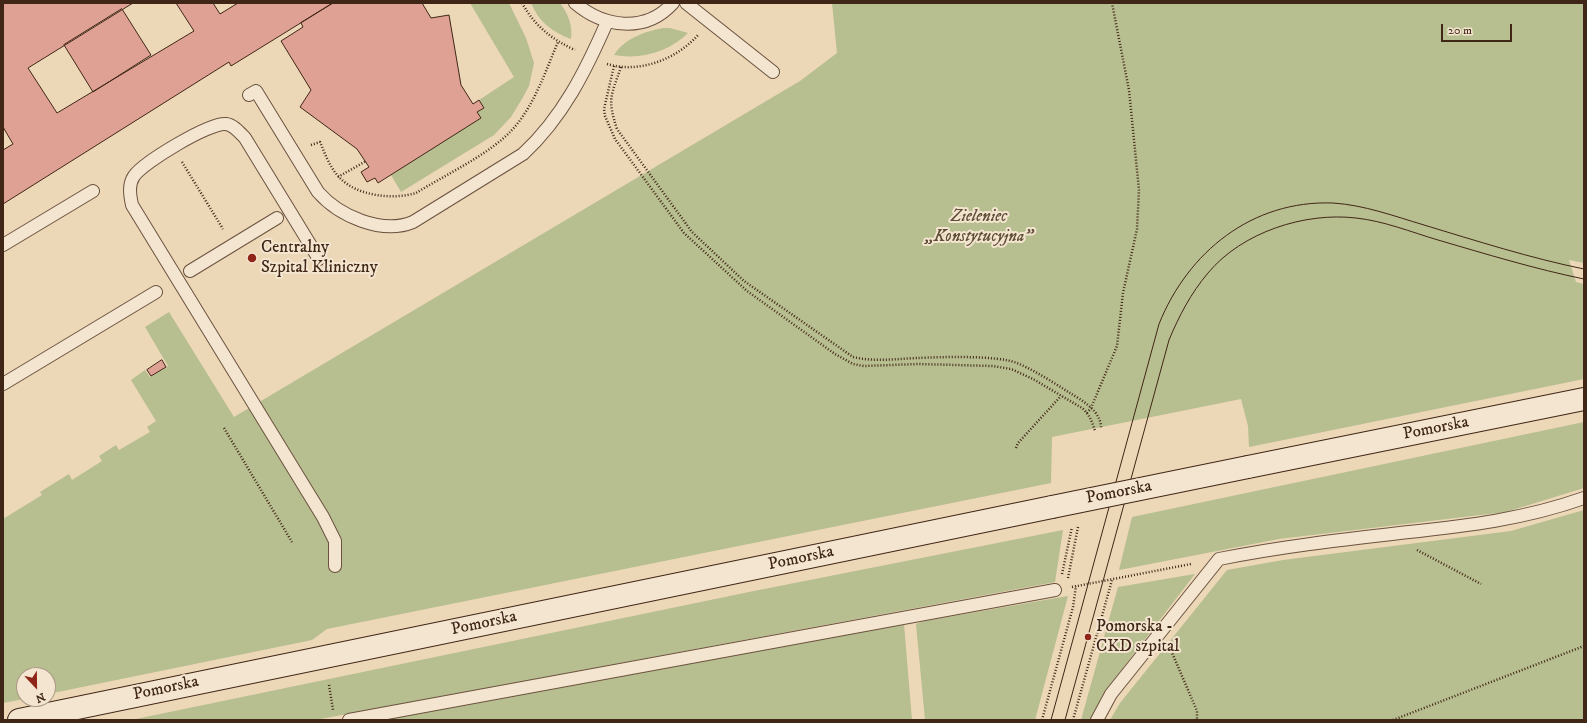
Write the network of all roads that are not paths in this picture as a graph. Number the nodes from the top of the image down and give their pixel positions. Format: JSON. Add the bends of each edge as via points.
{"nodes":[{"id":1,"x":575,"y":3,"type":"edge"},
{"id":2,"x":672,"y":3,"type":"edge"},
{"id":3,"x":686,"y":3,"type":"edge"},
{"id":4,"x":606,"y":22,"type":"junction"},
{"id":5,"x":773,"y":72,"type":"dead end"},
{"id":6,"x":249,"y":94,"type":"dead end"},
{"id":7,"x":93,"y":190,"type":"dead end"},
{"id":8,"x":274,"y":220,"type":"dead end"},
{"id":9,"x":3,"y":245,"type":"edge"},
{"id":10,"x":319,"y":259,"type":"dead end"},
{"id":11,"x":190,"y":271,"type":"dead end"},
{"id":12,"x":156,"y":292,"type":"dead end"},
{"id":13,"x":3,"y":384,"type":"edge"},
{"id":14,"x":1584,"y":399,"type":"edge"},
{"id":15,"x":1584,"y":498,"type":"edge"},
{"id":16,"x":335,"y":566,"type":"dead end"},
{"id":17,"x":1060,"y":590,"type":"road end"},
{"id":18,"x":18,"y":720,"type":"edge"},
{"id":19,"x":349,"y":720,"type":"edge"},
{"id":20,"x":1097,"y":720,"type":"edge"}],
"edges":[{"from":1,"to":4,"type":"lane","via":[[590,15]]},
{"from":2,"to":4,"type":"lane","via":[[646,20],[620,24]]},
{"from":3,"to":5,"type":"lane"},
{"from":4,"to":6,"type":"lane","via":[[572,94],[556,119],[524,154],[404,226],[382,226],[358,219],[338,211],[315,194],[256,91]]},
{"from":7,"to":9,"type":"lane"},
{"from":8,"to":11,"type":"lane"},
{"from":10,"to":16,"type":"lane","via":[[245,138],[227,124],[214,125],[202,130],[143,166],[133,177],[129,191],[132,205],[323,517],[335,541]]},
{"from":12,"to":13,"type":"lane"},
{"from":14,"to":18,"type":"street","name":"Pomorska","bridge":true},
{"from":15,"to":20,"type":"lane","via":[[1510,519],[1282,547],[1219,559],[1111,694]]},
{"from":17,"to":19,"type":"lane"}]}
